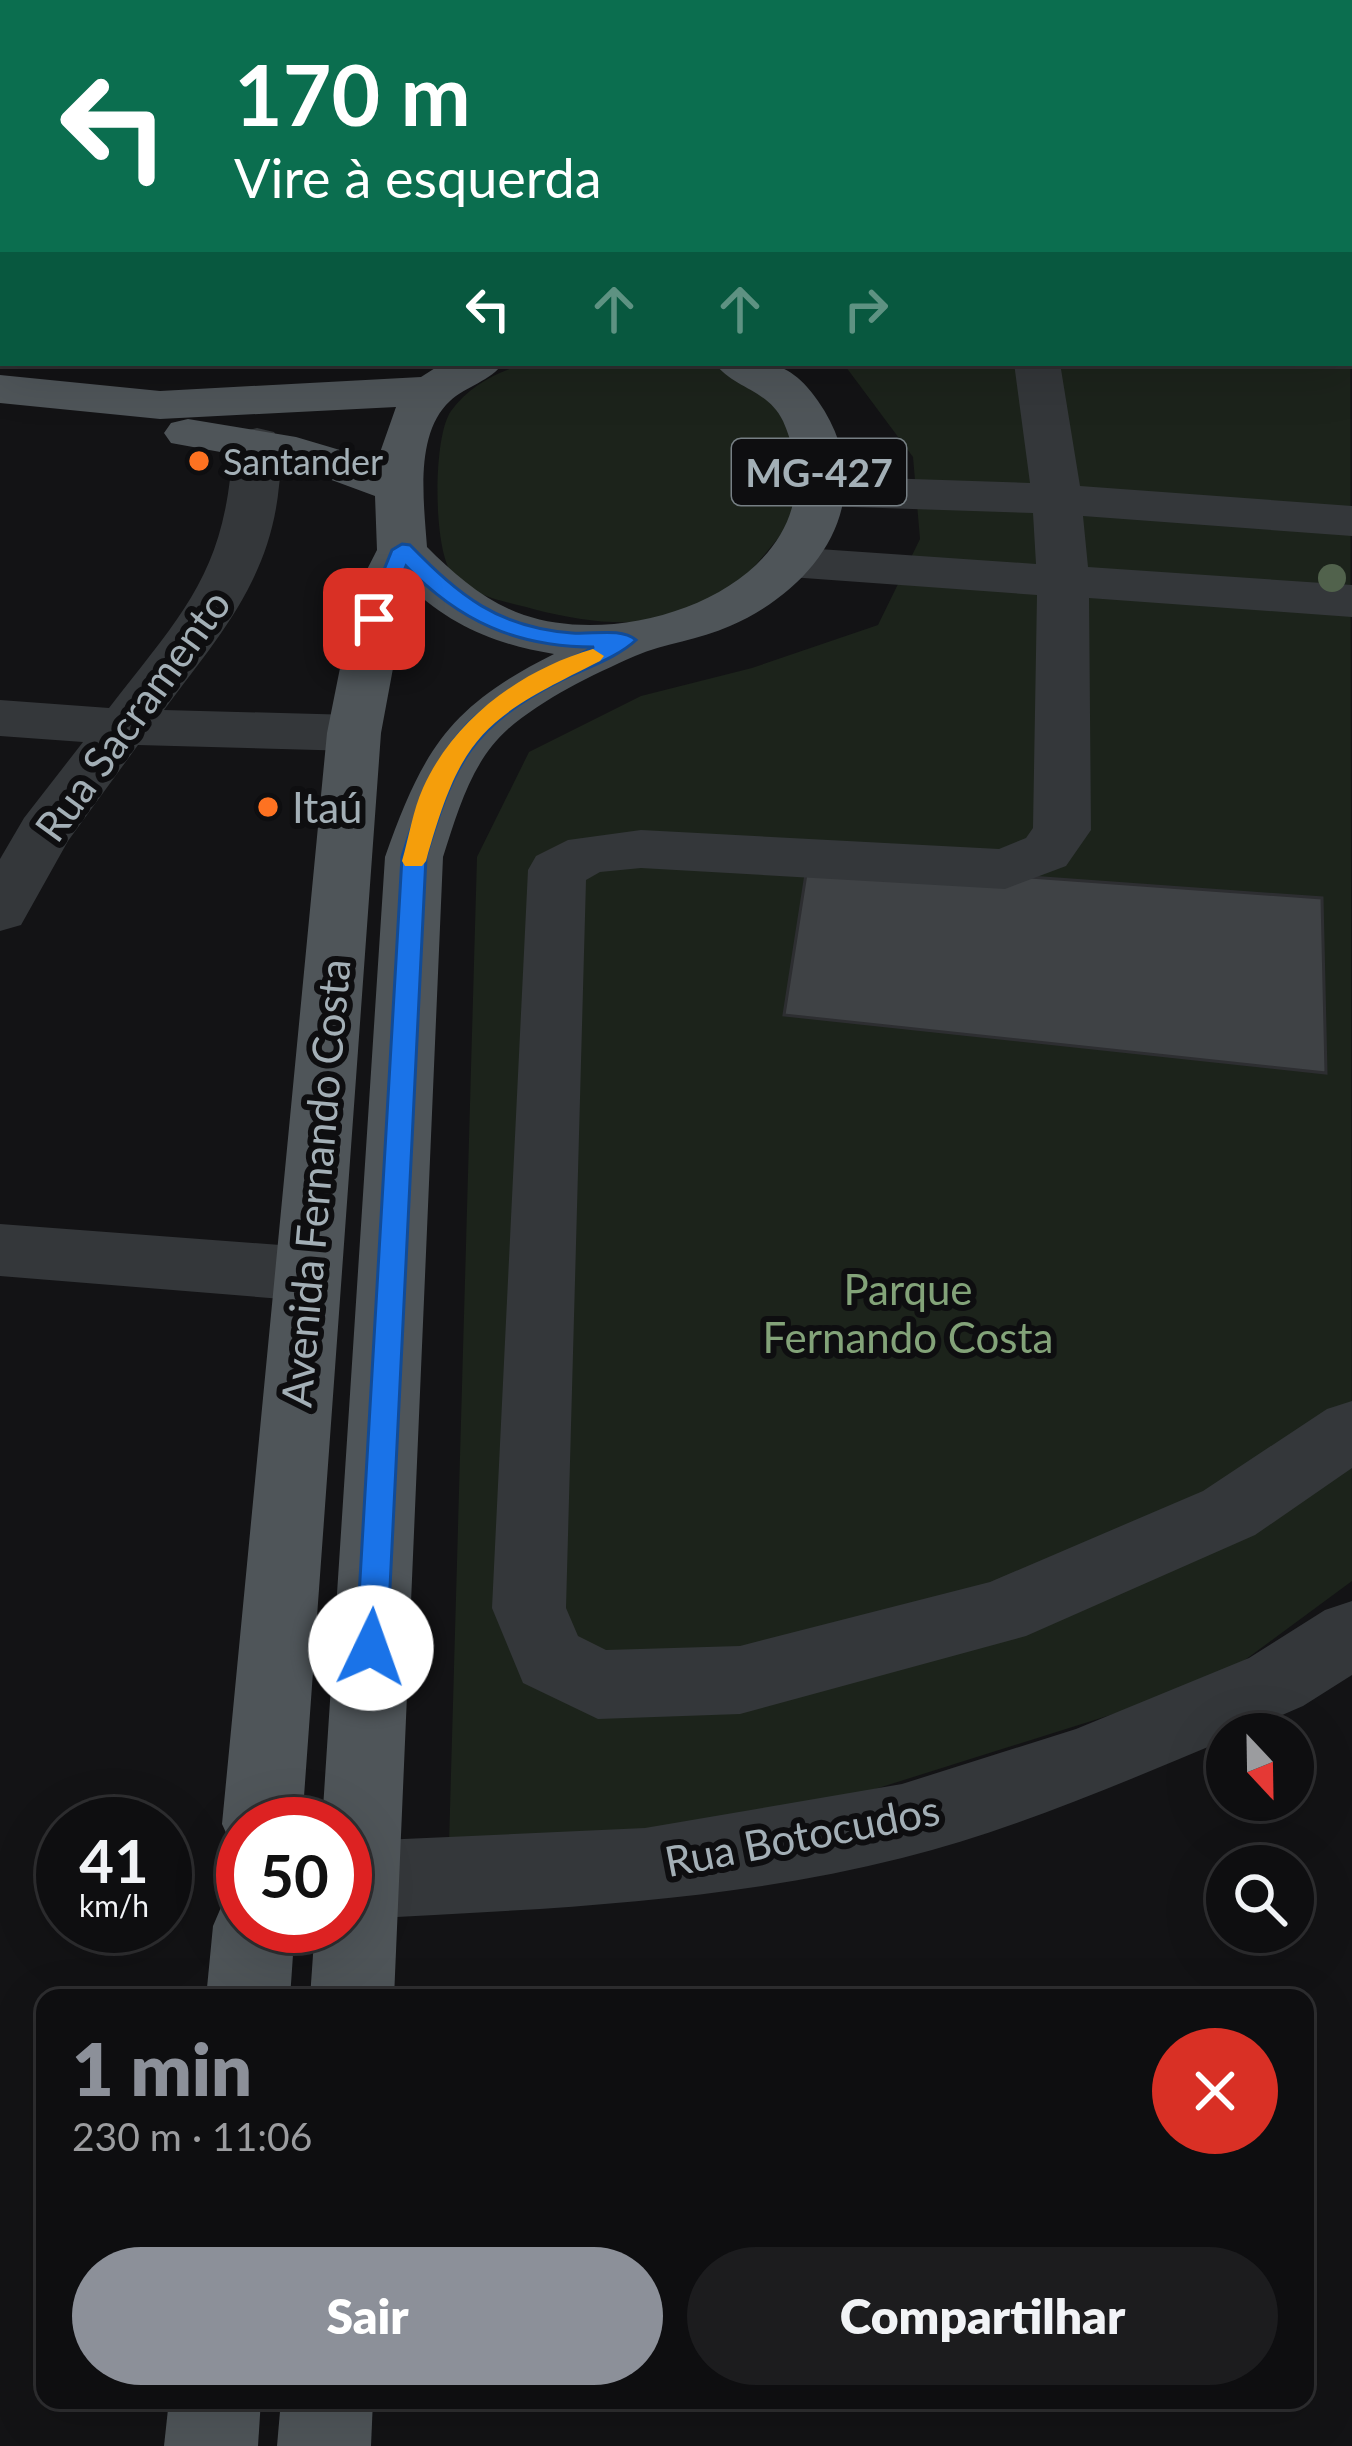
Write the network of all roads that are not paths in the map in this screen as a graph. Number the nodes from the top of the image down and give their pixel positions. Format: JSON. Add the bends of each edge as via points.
{"nodes":[{"id":1,"x":750,"y":366,"type":"edge"},
{"id":2,"x":1037,"y":366,"type":"edge"},
{"id":3,"x":437,"y":375,"type":"edge"},
{"id":4,"x":784,"y":375,"type":"edge"},
{"id":5,"x":0,"y":389,"type":"edge"},
{"id":6,"x":0,"y":412,"type":"edge"},
{"id":7,"x":257,"y":442,"type":"junction"},
{"id":8,"x":822,"y":491,"type":"junction"},
{"id":9,"x":1057,"y":500,"type":"junction"},
{"id":10,"x":400,"y":519,"type":"junction"},
{"id":11,"x":1352,"y":521,"type":"edge"},
{"id":12,"x":790,"y":562,"type":"junction"},
{"id":13,"x":1063,"y":578,"type":"junction"},
{"id":14,"x":1352,"y":601,"type":"edge"},
{"id":15,"x":625,"y":640,"type":"junction"},
{"id":16,"x":0,"y":718,"type":"edge"},
{"id":17,"x":124,"y":728,"type":"junction"},
{"id":18,"x":354,"y":733,"type":"junction"},
{"id":19,"x":22,"y":838,"type":"edge"},
{"id":20,"x":0,"y":911,"type":"edge"},
{"id":21,"x":0,"y":1250,"type":"edge"},
{"id":22,"x":307,"y":1274,"type":"junction"},
{"id":23,"x":1352,"y":1430,"type":"edge"},
{"id":24,"x":1352,"y":1634,"type":"edge"},
{"id":25,"x":264,"y":1797,"type":"edge"},
{"id":26,"x":363,"y":1797,"type":"edge"},
{"id":27,"x":372,"y":1879,"type":"edge"},
{"id":28,"x":252,"y":1953,"type":"edge"},
{"id":29,"x":355,"y":1953,"type":"edge"},
{"id":30,"x":249,"y":1989,"type":"edge"},
{"id":31,"x":353,"y":1989,"type":"edge"},
{"id":32,"x":214,"y":2409,"type":"edge"},
{"id":33,"x":326,"y":2409,"type":"edge"},
{"id":34,"x":211,"y":2446,"type":"edge"},
{"id":35,"x":324,"y":2446,"type":"edge"}],
"edges":[{"from":1,"to":4,"type":"main road","number":"MG-427"},
{"from":2,"to":9,"type":"street"},
{"from":3,"to":5,"type":"main road","via":[[160,405]]},
{"from":3,"to":10,"type":"main road","name":"Avenida Fernando Costa","via":[[412,415]]},
{"from":4,"to":8,"type":"main road","number":"MG-427","via":[[811,426]]},
{"from":6,"to":7,"type":"main road"},
{"from":7,"to":10,"type":"main road","via":[[359,468]]},
{"from":7,"to":17,"type":"street","name":"Rua Sacramento","via":[[256,505],[242,556],[182,656]]},
{"from":8,"to":9,"type":"street"},
{"from":8,"to":12,"type":"main road","number":"MG-427","via":[[811,531]]},
{"from":9,"to":11,"type":"street"},
{"from":9,"to":13,"type":"street"},
{"from":10,"to":15,"type":"main road","number":"MG-427","via":[[451,600],[505,626],[570,640]]},
{"from":10,"to":18,"type":"main road","name":"Avenida Fernando Costa"},
{"from":12,"to":13,"type":"street"},
{"from":12,"to":15,"type":"main road","number":"MG-427","via":[[705,619]]},
{"from":13,"to":14,"type":"street"},
{"from":13,"to":23,"type":"street","via":[[1062,830],[1046,852],[1005,868],[641,849],[588,854],[557,870],[529,1608],[550,1659],[598,1684],[740,1680],[1000,1613],[1229,1513]]},
{"from":15,"to":26,"type":"main road","name":"Avenida Fernando Costa","via":[[507,699],[470,731],[435,788],[414,857]]},
{"from":16,"to":17,"type":"street"},
{"from":17,"to":18,"type":"street"},
{"from":17,"to":19,"type":"street","name":"Rua Sacramento"},
{"from":18,"to":22,"type":"main road","name":"Avenida Fernando Costa"},
{"from":19,"to":20,"type":"street","name":"Rua Sacramento"},
{"from":21,"to":22,"type":"street"},
{"from":22,"to":25,"type":"main road","name":"Avenida Fernando Costa"},
{"from":24,"to":27,"type":"street","name":"Rua Botocudos","via":[[1276,1682],[1084,1762],[902,1821],[645,1866]]},
{"from":28,"to":30,"type":"main road"},
{"from":29,"to":31,"type":"main road","name":"Avenida Fernando Costa"},
{"from":32,"to":34,"type":"main road"},
{"from":33,"to":35,"type":"main road"}]}
